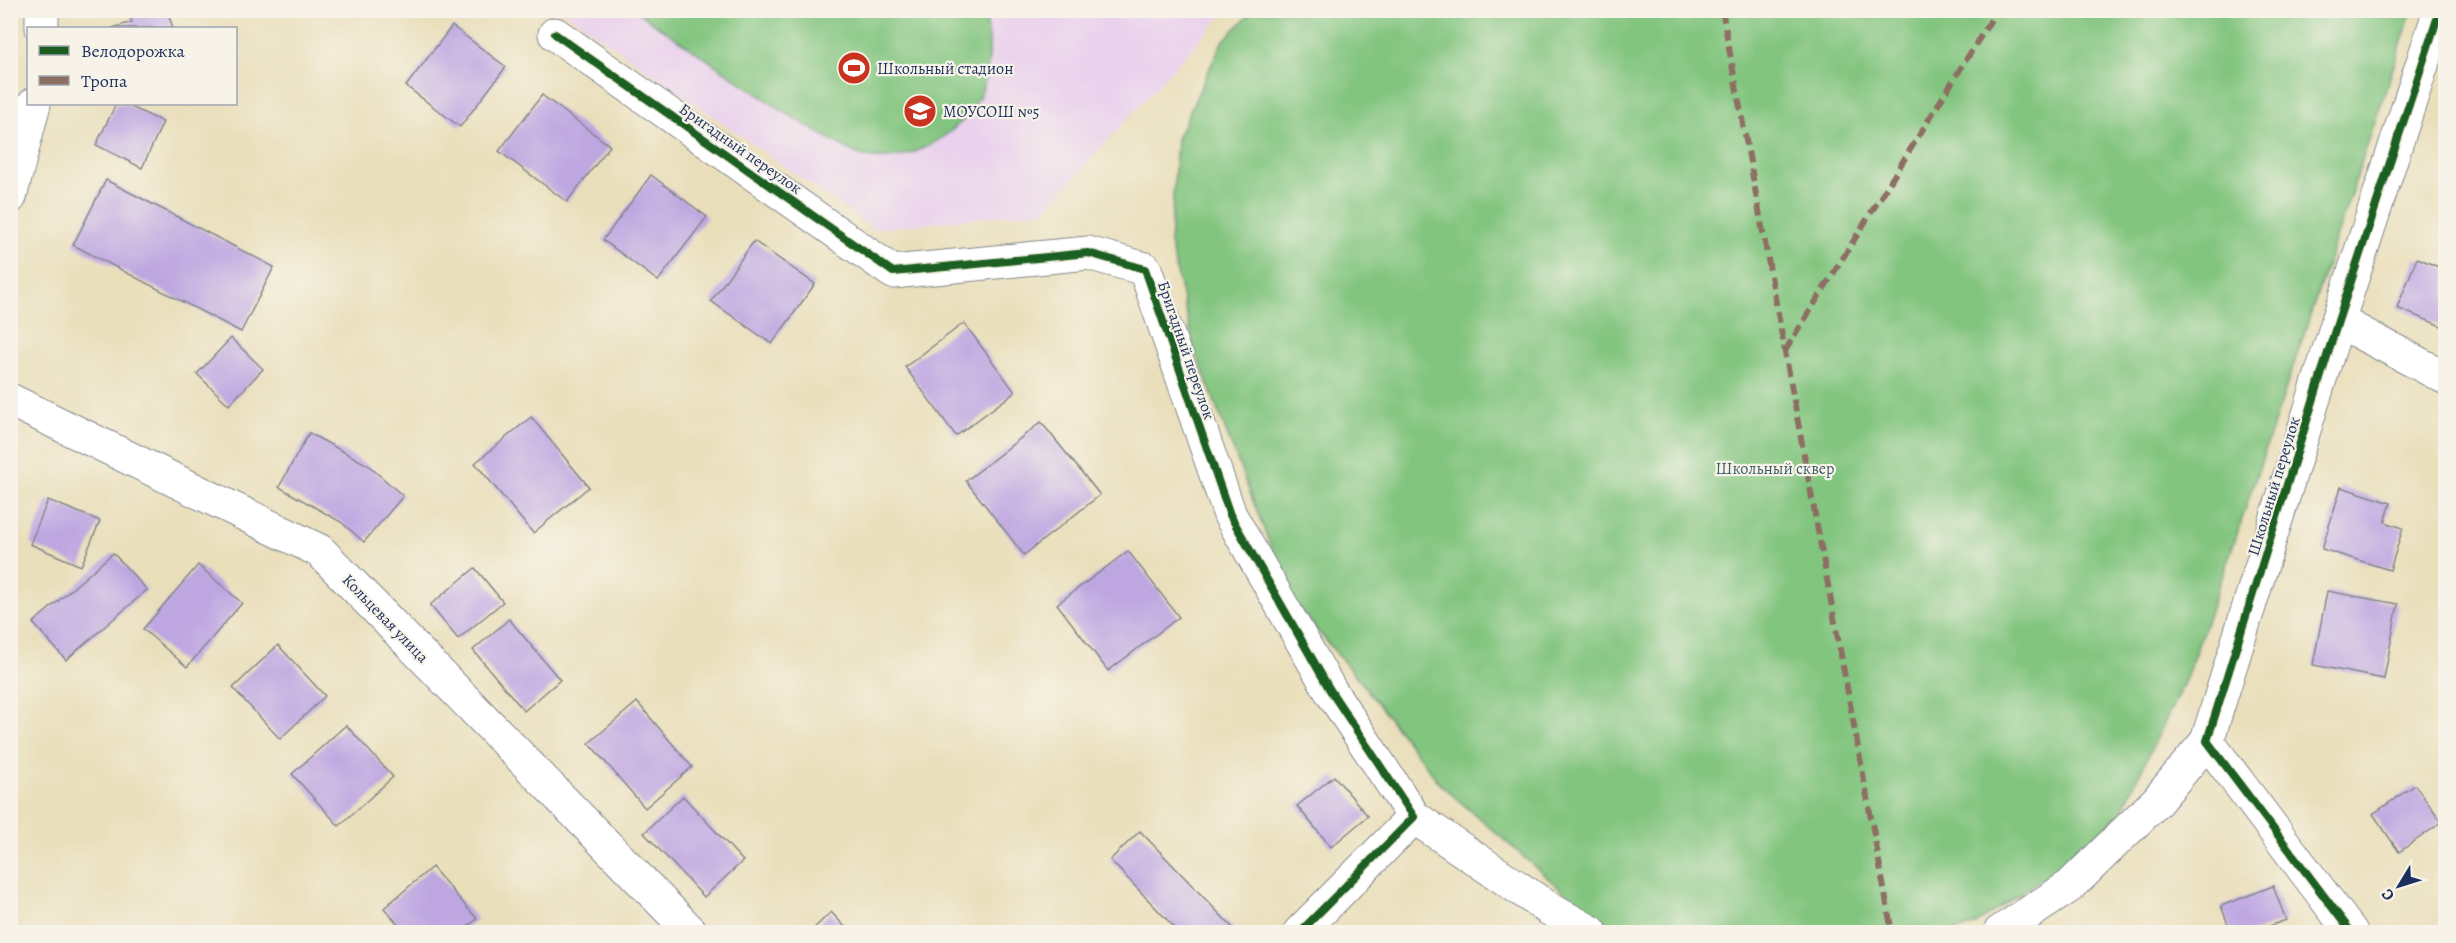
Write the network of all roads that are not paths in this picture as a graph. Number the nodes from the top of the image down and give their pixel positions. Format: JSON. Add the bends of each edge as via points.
{"nodes":[{"id":1,"x":42,"y":10,"type":"edge"},
{"id":2,"x":2440,"y":10,"type":"edge"},
{"id":3,"x":42,"y":27,"type":"edge"},
{"id":4,"x":555,"y":34,"type":"dead end"},
{"id":5,"x":34,"y":105,"type":"edge"},
{"id":6,"x":10,"y":197,"type":"edge"},
{"id":7,"x":2338,"y":321,"type":"junction"},
{"id":8,"x":2445,"y":378,"type":"edge"},
{"id":9,"x":10,"y":400,"type":"edge"},
{"id":10,"x":2207,"y":741,"type":"junction"},
{"id":11,"x":1414,"y":817,"type":"junction"},
{"id":12,"x":692,"y":933,"type":"edge"},
{"id":13,"x":1300,"y":933,"type":"edge"},
{"id":14,"x":1591,"y":933,"type":"edge"},
{"id":15,"x":2000,"y":933,"type":"edge"},
{"id":16,"x":2351,"y":933,"type":"edge"}],
"edges":[{"from":1,"to":3,"type":"street"},
{"from":2,"to":7,"type":"street","name":"Школьный переулок"},
{"from":4,"to":11,"type":"street","name":"Бригадный переулок","via":[[893,272],[1088,253],[1145,269],[1230,515],[1330,690]]},
{"from":5,"to":6,"type":"street"},
{"from":7,"to":8,"type":"street"},
{"from":7,"to":10,"type":"street","name":"Школьный переулок"},
{"from":9,"to":12,"type":"street","name":"Кольцевая улица","via":[[320,552]]},
{"from":10,"to":15,"type":"street","via":[[2157,801],[2070,886]]},
{"from":10,"to":16,"type":"street"},
{"from":11,"to":13,"type":"street"},
{"from":11,"to":14,"type":"street"}]}
